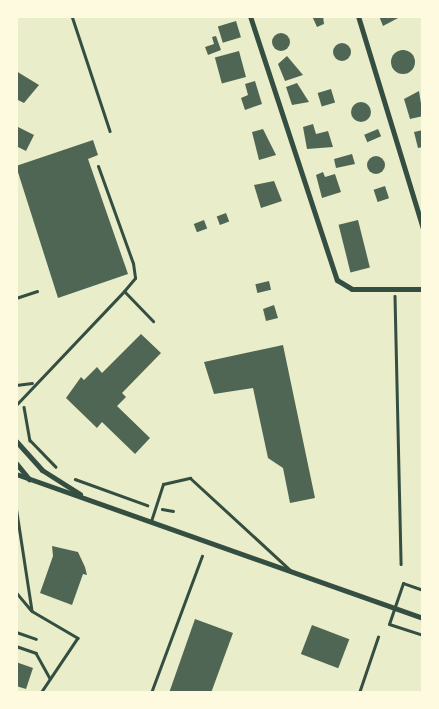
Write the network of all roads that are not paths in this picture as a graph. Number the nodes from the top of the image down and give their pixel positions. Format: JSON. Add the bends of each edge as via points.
{"nodes":[{"id":1,"x":250,"y":16,"type":"edge"},
{"id":2,"x":358,"y":16,"type":"edge"},
{"id":3,"x":98,"y":166,"type":"dead end"},
{"id":4,"x":423,"y":228,"type":"edge"},
{"id":5,"x":423,"y":289,"type":"edge"},
{"id":6,"x":124,"y":291,"type":"junction"},
{"id":7,"x":153,"y":321,"type":"dead end"},
{"id":8,"x":32,"y":383,"type":"junction"},
{"id":9,"x":16,"y":385,"type":"edge"},
{"id":10,"x":18,"y":403,"type":"edge"},
{"id":11,"x":16,"y":441,"type":"edge"},
{"id":12,"x":16,"y":463,"type":"edge"},
{"id":13,"x":16,"y":474,"type":"edge"},
{"id":14,"x":30,"y":479,"type":"junction"},
{"id":15,"x":89,"y":499,"type":"junction"},
{"id":16,"x":152,"y":520,"type":"junction"},
{"id":17,"x":291,"y":570,"type":"junction"},
{"id":18,"x":423,"y":590,"type":"edge"},
{"id":19,"x":394,"y":608,"type":"junction"},
{"id":20,"x":423,"y":618,"type":"edge"},
{"id":21,"x":16,"y":632,"type":"edge"},
{"id":22,"x":423,"y":635,"type":"edge"},
{"id":23,"x":36,"y":639,"type":"dead end"}],
"edges":[{"from":1,"to":5,"type":"street","via":[[337,280],[352,289]]},
{"from":2,"to":4,"type":"street"},
{"from":3,"to":6,"type":"lane","via":[[132,263],[135,278]]},
{"from":6,"to":7,"type":"lane"},
{"from":6,"to":8,"type":"lane"},
{"from":8,"to":9,"type":"lane"},
{"from":8,"to":10,"type":"lane"},
{"from":11,"to":15,"type":"street","via":[[42,470]]},
{"from":12,"to":14,"type":"street"},
{"from":13,"to":14,"type":"street"},
{"from":14,"to":15,"type":"street"},
{"from":15,"to":16,"type":"street"},
{"from":16,"to":17,"type":"street"},
{"from":16,"to":17,"type":"lane","via":[[159,490],[168,480],[196,480]]},
{"from":17,"to":19,"type":"street"},
{"from":18,"to":19,"type":"lane","via":[[404,583]]},
{"from":19,"to":20,"type":"street"},
{"from":19,"to":22,"type":"lane","via":[[389,624]]},
{"from":21,"to":23,"type":"lane"}]}
